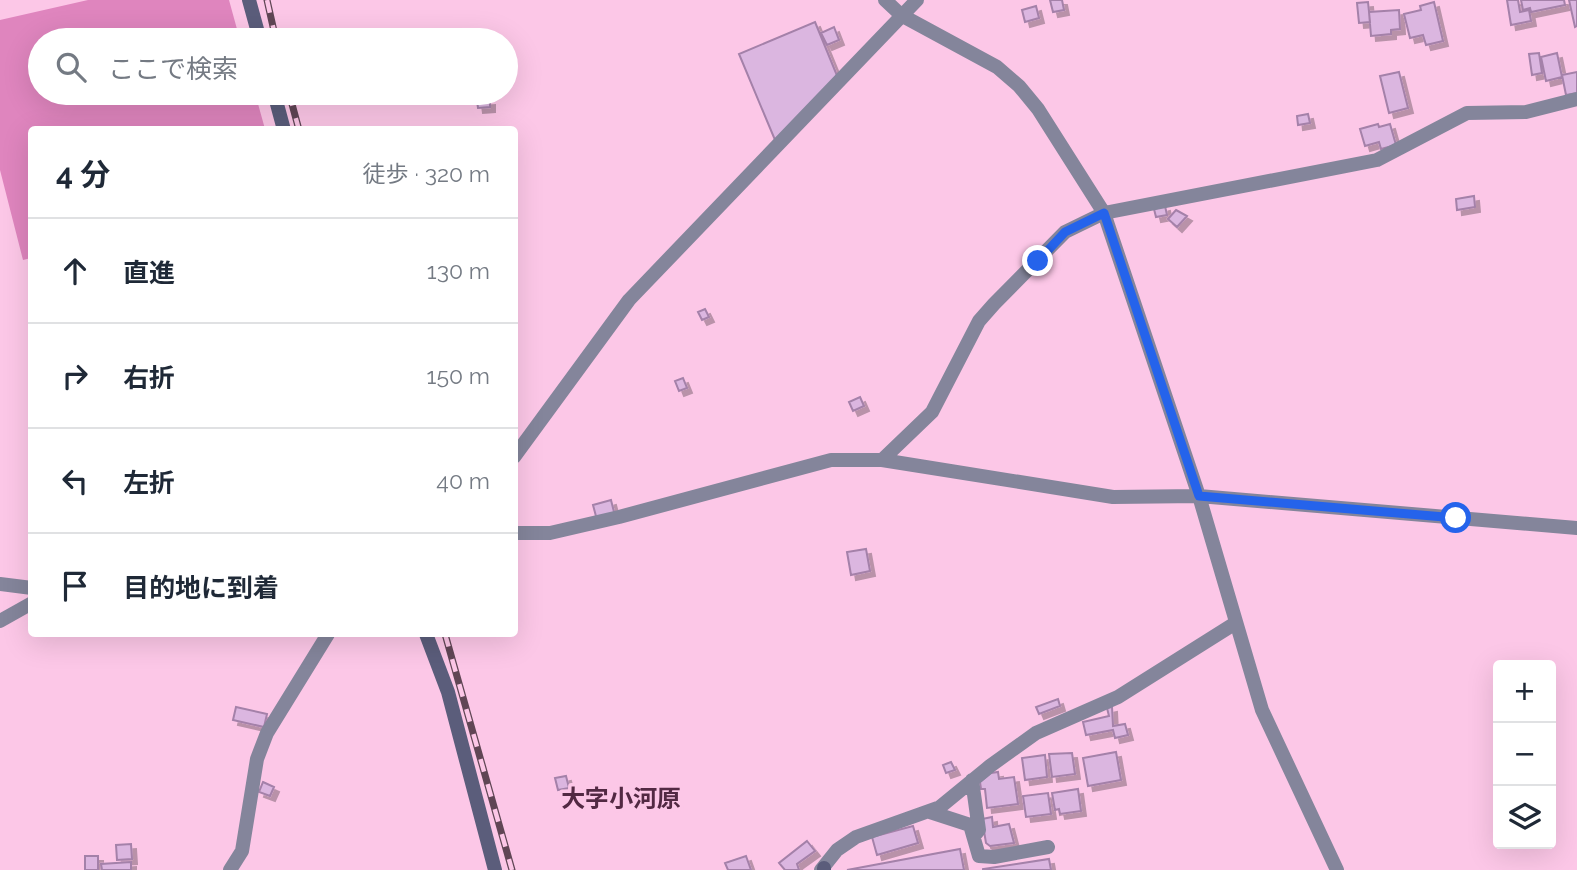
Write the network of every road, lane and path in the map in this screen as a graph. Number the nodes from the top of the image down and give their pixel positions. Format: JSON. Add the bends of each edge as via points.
{"nodes":[{"id":1,"x":249,"y":0,"type":"edge"},
{"id":2,"x":885,"y":0,"type":"edge"},
{"id":3,"x":917,"y":0,"type":"edge"},
{"id":4,"x":901,"y":15,"type":"junction"},
{"id":5,"x":257,"y":28,"type":"edge"},
{"id":6,"x":1577,"y":100,"type":"edge"},
{"id":7,"x":277,"y":105,"type":"edge"},
{"id":8,"x":283,"y":126,"type":"edge"},
{"id":9,"x":1104,"y":213,"type":"junction"},
{"id":10,"x":518,"y":452,"type":"edge"},
{"id":11,"x":882,"y":460,"type":"junction"},
{"id":12,"x":1199,"y":496,"type":"junction"},
{"id":13,"x":1577,"y":528,"type":"edge"},
{"id":14,"x":518,"y":533,"type":"edge"},
{"id":15,"x":0,"y":584,"type":"edge"},
{"id":16,"x":28,"y":588,"type":"edge"},
{"id":17,"x":28,"y":605,"type":"edge"},
{"id":18,"x":0,"y":621,"type":"edge"},
{"id":19,"x":1234,"y":624,"type":"junction"},
{"id":20,"x":326,"y":637,"type":"edge"},
{"id":21,"x":427,"y":637,"type":"edge"},
{"id":22,"x":972,"y":780,"type":"junction"},
{"id":23,"x":930,"y":812,"type":"junction"},
{"id":24,"x":974,"y":836,"type":"junction"},
{"id":25,"x":1048,"y":847,"type":"dead end"},
{"id":26,"x":823,"y":869,"type":"edge"},
{"id":27,"x":230,"y":870,"type":"edge"},
{"id":28,"x":495,"y":870,"type":"edge"},
{"id":29,"x":1337,"y":870,"type":"edge"}],
"edges":[{"from":1,"to":5,"type":"street"},
{"from":2,"to":4,"type":"street"},
{"from":3,"to":4,"type":"street"},
{"from":4,"to":9,"type":"street","via":[[997,66],[1019,86]]},
{"from":4,"to":10,"type":"street","via":[[825,100],[629,300]]},
{"from":6,"to":9,"type":"street","via":[[1526,111],[1467,113],[1377,160]]},
{"from":7,"to":8,"type":"street"},
{"from":9,"to":11,"type":"street","via":[[1065,232],[994,304],[979,321],[932,412]]},
{"from":9,"to":12,"type":"street"},
{"from":11,"to":12,"type":"street","via":[[1113,497]]},
{"from":11,"to":14,"type":"street","via":[[831,460],[619,517],[550,533]]},
{"from":12,"to":13,"type":"street"},
{"from":12,"to":19,"type":"street"},
{"from":15,"to":16,"type":"street"},
{"from":17,"to":18,"type":"street"},
{"from":19,"to":22,"type":"street","via":[[1118,697],[1037,733]]},
{"from":19,"to":29,"type":"street","via":[[1262,710]]},
{"from":20,"to":27,"type":"street","via":[[267,733],[257,759],[242,851]]},
{"from":21,"to":28,"type":"street","via":[[448,692]]},
{"from":22,"to":23,"type":"street"},
{"from":22,"to":24,"type":"street","via":[[979,830]]},
{"from":23,"to":24,"type":"street","via":[[970,825]]},
{"from":23,"to":26,"type":"street","via":[[856,837],[837,850]]},
{"from":24,"to":25,"type":"street","via":[[979,856]]}]}
